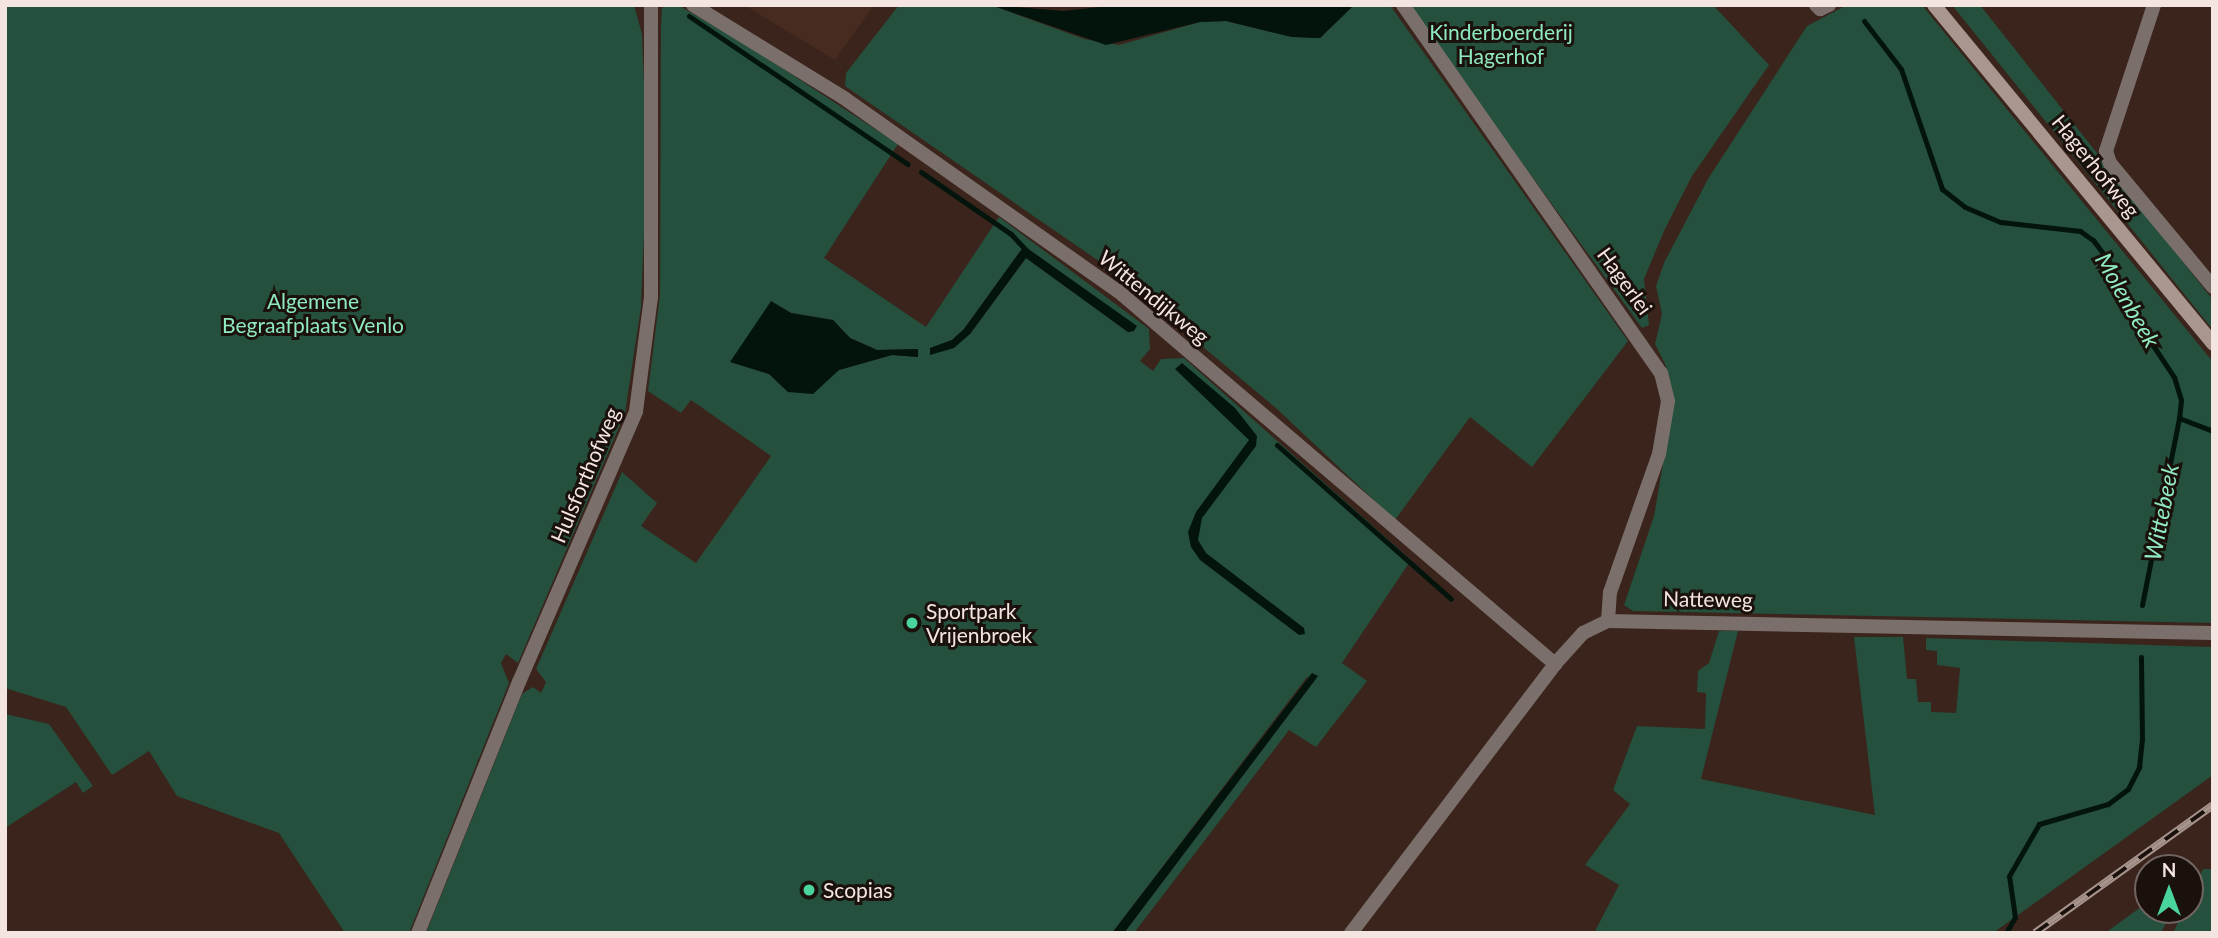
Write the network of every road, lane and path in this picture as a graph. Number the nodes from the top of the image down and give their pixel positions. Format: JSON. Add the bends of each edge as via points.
{"nodes":[{"id":1,"x":651,"y":5,"type":"edge"},
{"id":2,"x":693,"y":5,"type":"edge"},
{"id":3,"x":1403,"y":5,"type":"edge"},
{"id":4,"x":1816,"y":5,"type":"edge"},
{"id":5,"x":1829,"y":5,"type":"edge"},
{"id":6,"x":1934,"y":5,"type":"edge"},
{"id":7,"x":2154,"y":5,"type":"edge"},
{"id":8,"x":1945,"y":10,"type":"edge"},
{"id":9,"x":2213,"y":287,"type":"edge"},
{"id":10,"x":2213,"y":344,"type":"edge"},
{"id":11,"x":1608,"y":621,"type":"junction"},
{"id":12,"x":2213,"y":633,"type":"edge"},
{"id":13,"x":1555,"y":664,"type":"junction"},
{"id":14,"x":418,"y":933,"type":"edge"},
{"id":15,"x":1352,"y":933,"type":"edge"}],
"edges":[{"from":1,"to":14,"type":"street","name":"Hulsforthofweg","via":[[651,297],[636,411],[519,682]]},
{"from":2,"to":13,"type":"street","name":"Wittendijkweg","via":[[844,98],[1118,291]]},
{"from":3,"to":11,"type":"street","name":"Hagerlei","via":[[1661,373],[1668,401],[1659,454],[1610,592]]},
{"from":4,"to":5,"type":"street","via":[[1820,9]]},
{"from":6,"to":8,"type":"street","name":"Hagerhofweg"},
{"from":7,"to":9,"type":"street","via":[[2106,151],[2110,163]]},
{"from":8,"to":10,"type":"street","name":"Hagerhofweg"},
{"from":11,"to":12,"type":"street","name":"Natteweg"},
{"from":11,"to":13,"type":"street","via":[[1583,634]]},
{"from":13,"to":15,"type":"street"}]}
